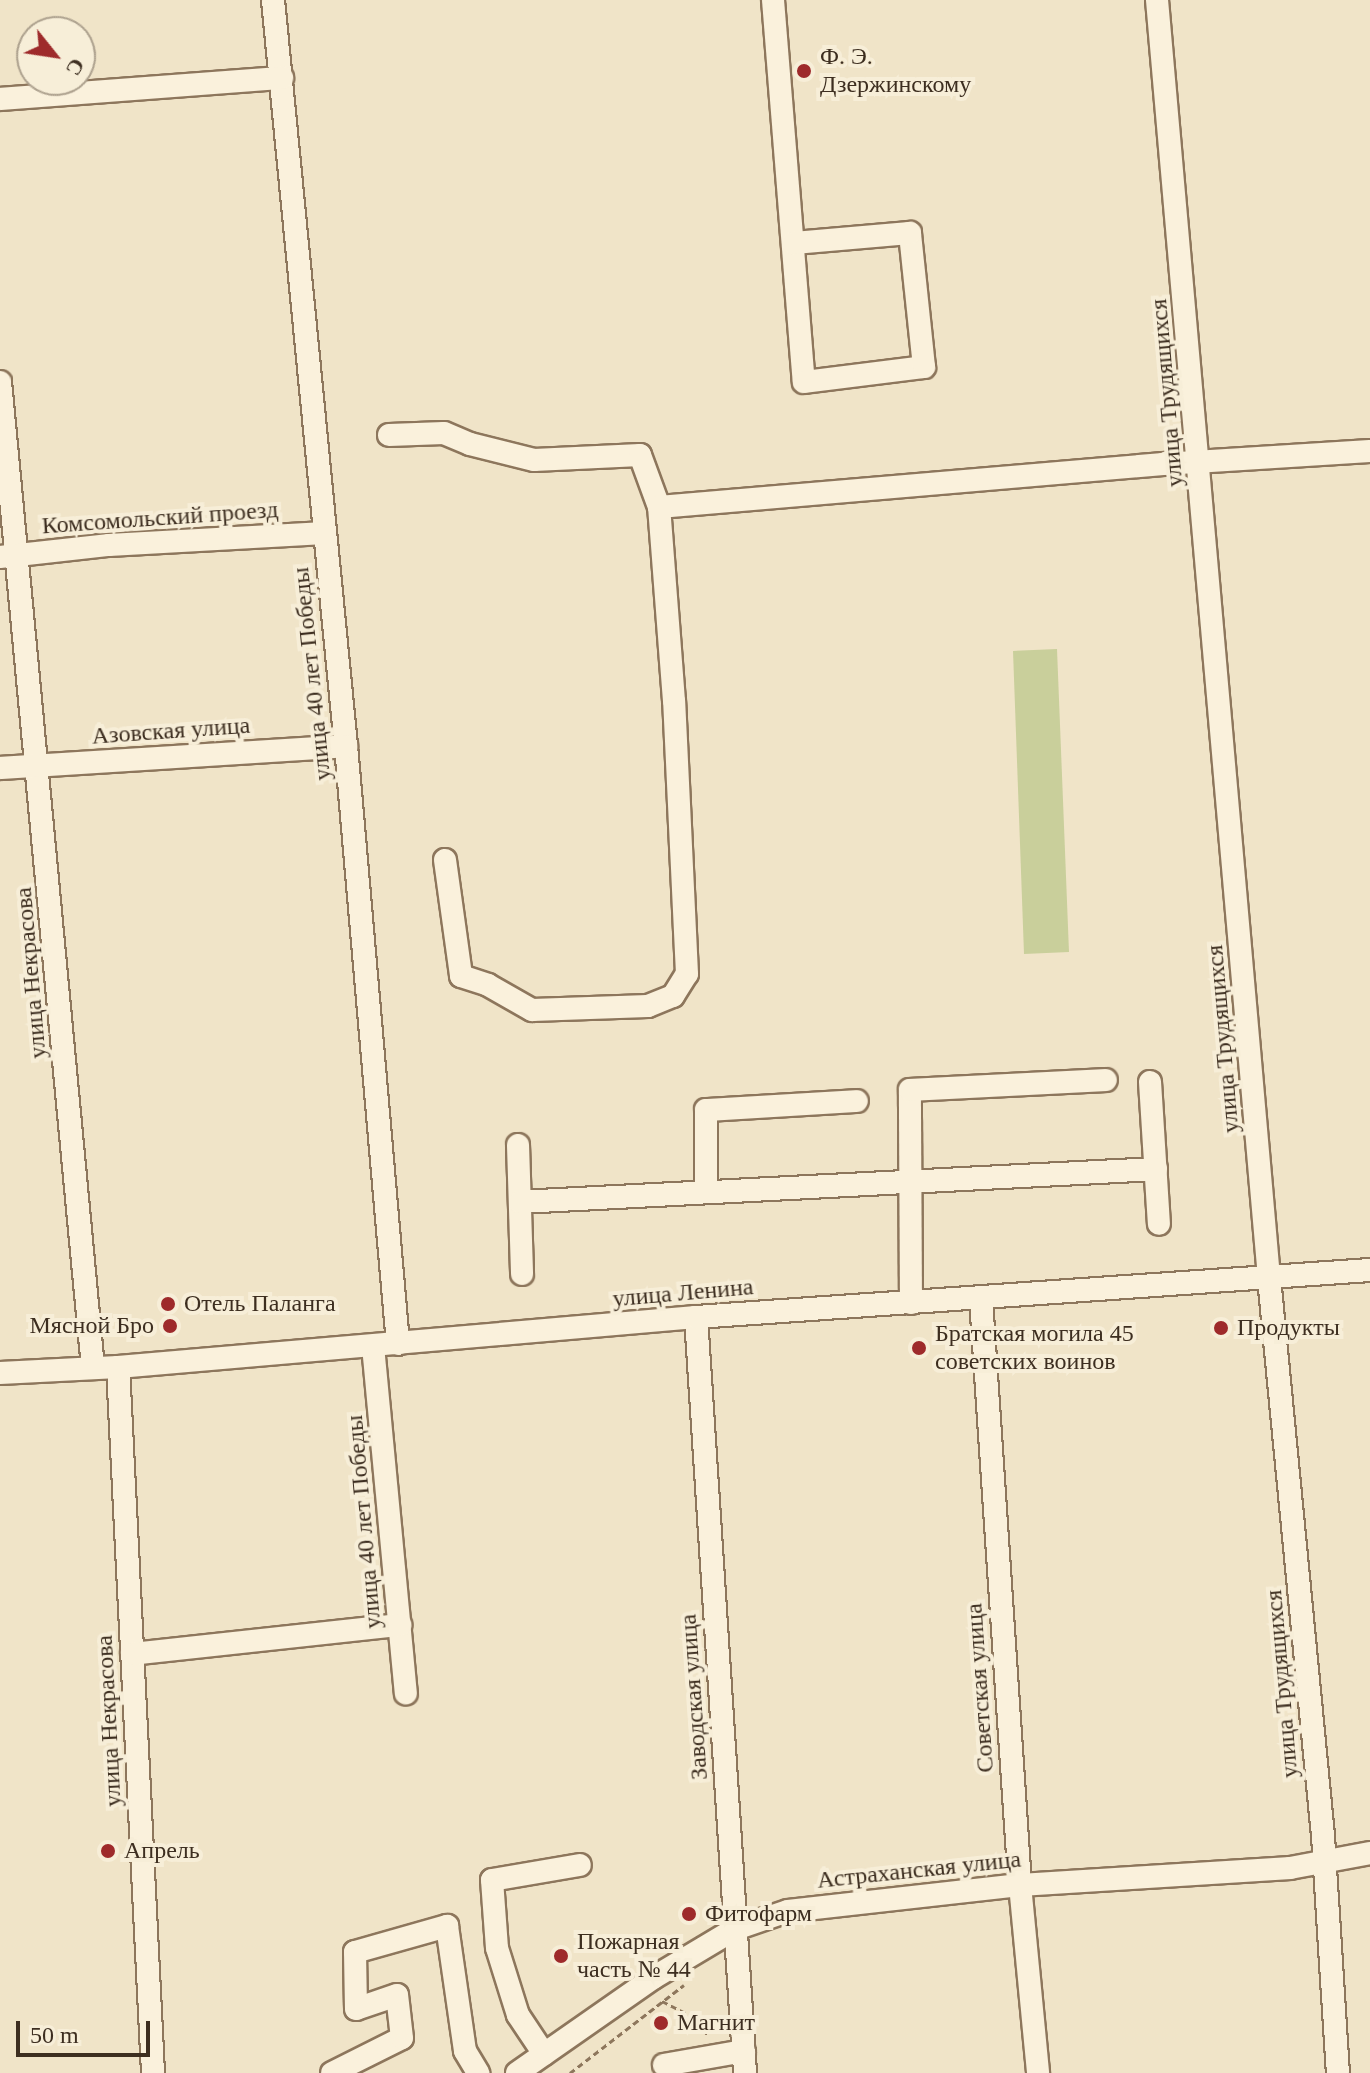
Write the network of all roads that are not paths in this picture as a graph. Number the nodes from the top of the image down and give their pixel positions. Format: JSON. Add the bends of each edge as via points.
{"nodes":[{"id":1,"x":273,"y":0,"type":"edge"},
{"id":2,"x":773,"y":0,"type":"edge"},
{"id":3,"x":1157,"y":0,"type":"edge"},
{"id":4,"x":282,"y":78,"type":"junction"},
{"id":5,"x":0,"y":99,"type":"edge"},
{"id":6,"x":793,"y":243,"type":"junction"},
{"id":7,"x":0,"y":382,"type":"edge"},
{"id":8,"x":389,"y":435,"type":"dead end"},
{"id":9,"x":1370,"y":451,"type":"edge"},
{"id":10,"x":1200,"y":463,"type":"junction"},
{"id":11,"x":659,"y":507,"type":"junction"},
{"id":12,"x":325,"y":533,"type":"junction"},
{"id":13,"x":9,"y":556,"type":"edge"},
{"id":14,"x":346,"y":746,"type":"junction"},
{"id":15,"x":38,"y":765,"type":"junction"},
{"id":16,"x":0,"y":768,"type":"edge"},
{"id":17,"x":445,"y":860,"type":"dead end"},
{"id":18,"x":1106,"y":1080,"type":"dead end"},
{"id":19,"x":1150,"y":1082,"type":"dead end"},
{"id":20,"x":857,"y":1101,"type":"dead end"},
{"id":21,"x":518,"y":1145,"type":"dead end"},
{"id":22,"x":1156,"y":1169,"type":"junction"},
{"id":23,"x":911,"y":1182,"type":"junction"},
{"id":24,"x":706,"y":1192,"type":"junction"},
{"id":25,"x":520,"y":1202,"type":"junction"},
{"id":26,"x":1159,"y":1224,"type":"dead end"},
{"id":27,"x":1370,"y":1270,"type":"edge"},
{"id":28,"x":522,"y":1274,"type":"dead end"},
{"id":29,"x":1269,"y":1278,"type":"junction"},
{"id":30,"x":981,"y":1299,"type":"junction"},
{"id":31,"x":911,"y":1303,"type":"junction"},
{"id":32,"x":696,"y":1317,"type":"junction"},
{"id":33,"x":398,"y":1344,"type":"junction"},
{"id":34,"x":373,"y":1346,"type":"junction"},
{"id":35,"x":118,"y":1367,"type":"junction"},
{"id":36,"x":93,"y":1368,"type":"junction"},
{"id":37,"x":0,"y":1373,"type":"edge"},
{"id":38,"x":400,"y":1625,"type":"junction"},
{"id":39,"x":132,"y":1654,"type":"junction"},
{"id":40,"x":406,"y":1693,"type":"dead end"},
{"id":41,"x":1370,"y":1853,"type":"edge"},
{"id":42,"x":1323,"y":1861,"type":"junction"},
{"id":43,"x":580,"y":1865,"type":"dead end"},
{"id":44,"x":1020,"y":1885,"type":"junction"},
{"id":45,"x":735,"y":1929,"type":"junction"},
{"id":46,"x":544,"y":2054,"type":"junction"},
{"id":47,"x":745,"y":2062,"type":"edge"},
{"id":48,"x":664,"y":2065,"type":"dead end"},
{"id":49,"x":153,"y":2073,"type":"edge"},
{"id":50,"x":332,"y":2073,"type":"edge"},
{"id":51,"x":478,"y":2073,"type":"edge"},
{"id":52,"x":517,"y":2073,"type":"edge"},
{"id":53,"x":1038,"y":2073,"type":"edge"},
{"id":54,"x":1338,"y":2073,"type":"edge"}],
"edges":[{"from":1,"to":4,"type":"street","name":"улица 40 лет Победы"},
{"from":2,"to":6,"type":"street"},
{"from":3,"to":10,"type":"street","name":"улица Трудящихся"},
{"from":4,"to":5,"type":"street"},
{"from":4,"to":12,"type":"street","name":"улица 40 лет Победы"},
{"from":6,"to":6,"type":"street","via":[[804,382],[924,367],[910,233]]},
{"from":7,"to":13,"type":"street","name":"улица Некрасова"},
{"from":8,"to":11,"type":"street","via":[[444,433],[534,460],[640,455]]},
{"from":9,"to":10,"type":"street"},
{"from":10,"to":11,"type":"street"},
{"from":10,"to":29,"type":"street","name":"улица Трудящихся"},
{"from":11,"to":17,"type":"street","via":[[687,974],[673,996],[648,1006],[532,1010],[461,976]]},
{"from":12,"to":13,"type":"street","name":"Комсомольский проезд"},
{"from":12,"to":14,"type":"street","name":"улица 40 лет Победы"},
{"from":13,"to":15,"type":"street","name":"улица Некрасова"},
{"from":14,"to":15,"type":"street","name":"Азовская улица"},
{"from":14,"to":33,"type":"street","name":"улица 40 лет Победы"},
{"from":15,"to":16,"type":"street","name":"Азовская улица"},
{"from":15,"to":36,"type":"street","name":"улица Некрасова"},
{"from":18,"to":23,"type":"street","via":[[910,1090]]},
{"from":19,"to":22,"type":"street"},
{"from":20,"to":24,"type":"street","via":[[706,1110]]},
{"from":21,"to":25,"type":"street"},
{"from":22,"to":23,"type":"street"},
{"from":22,"to":26,"type":"street"},
{"from":23,"to":24,"type":"street"},
{"from":23,"to":31,"type":"street"},
{"from":24,"to":25,"type":"street"},
{"from":25,"to":28,"type":"street"},
{"from":27,"to":29,"type":"street","name":"улица Ленина"},
{"from":29,"to":30,"type":"street","name":"улица Ленина"},
{"from":29,"to":42,"type":"street","name":"улица Трудящихся"},
{"from":30,"to":31,"type":"street","name":"улица Ленина"},
{"from":30,"to":44,"type":"street","name":"Советская улица"},
{"from":31,"to":32,"type":"street","name":"улица Ленина"},
{"from":32,"to":33,"type":"street","name":"улица Ленина"},
{"from":32,"to":45,"type":"street","name":"Заводская улица"},
{"from":33,"to":34,"type":"street","name":"улица Ленина"},
{"from":34,"to":35,"type":"street","name":"улица Ленина"},
{"from":34,"to":38,"type":"street","name":"улица 40 лет Победы"},
{"from":35,"to":36,"type":"street","name":"улица Ленина"},
{"from":35,"to":39,"type":"street","name":"улица Некрасова"},
{"from":36,"to":37,"type":"street","name":"улица Ленина"},
{"from":38,"to":39,"type":"street"},
{"from":38,"to":40,"type":"street","name":"улица 40 лет Победы"},
{"from":39,"to":49,"type":"street","name":"улица Некрасова"},
{"from":41,"to":42,"type":"street","name":"Астраханская улица"},
{"from":42,"to":44,"type":"street","name":"Астраханская улица","via":[[1290,1868]]},
{"from":42,"to":54,"type":"street","name":"улица Трудящихся"},
{"from":43,"to":46,"type":"street","via":[[492,1880],[497,1948],[518,2015]]},
{"from":44,"to":45,"type":"street","name":"Астраханская улица","via":[[788,1911]]},
{"from":44,"to":53,"type":"street","name":"Советская улица"},
{"from":45,"to":46,"type":"street","name":"Астраханская улица"},
{"from":45,"to":47,"type":"street","name":"Заводская улица"},
{"from":46,"to":52,"type":"street","name":"Астраханская улица"},
{"from":47,"to":48,"type":"street","via":[[718,2054]]},
{"from":50,"to":51,"type":"street","via":[[402,2038],[397,1995],[356,2009],[355,1952],[447,1926],[465,2051]]}]}
